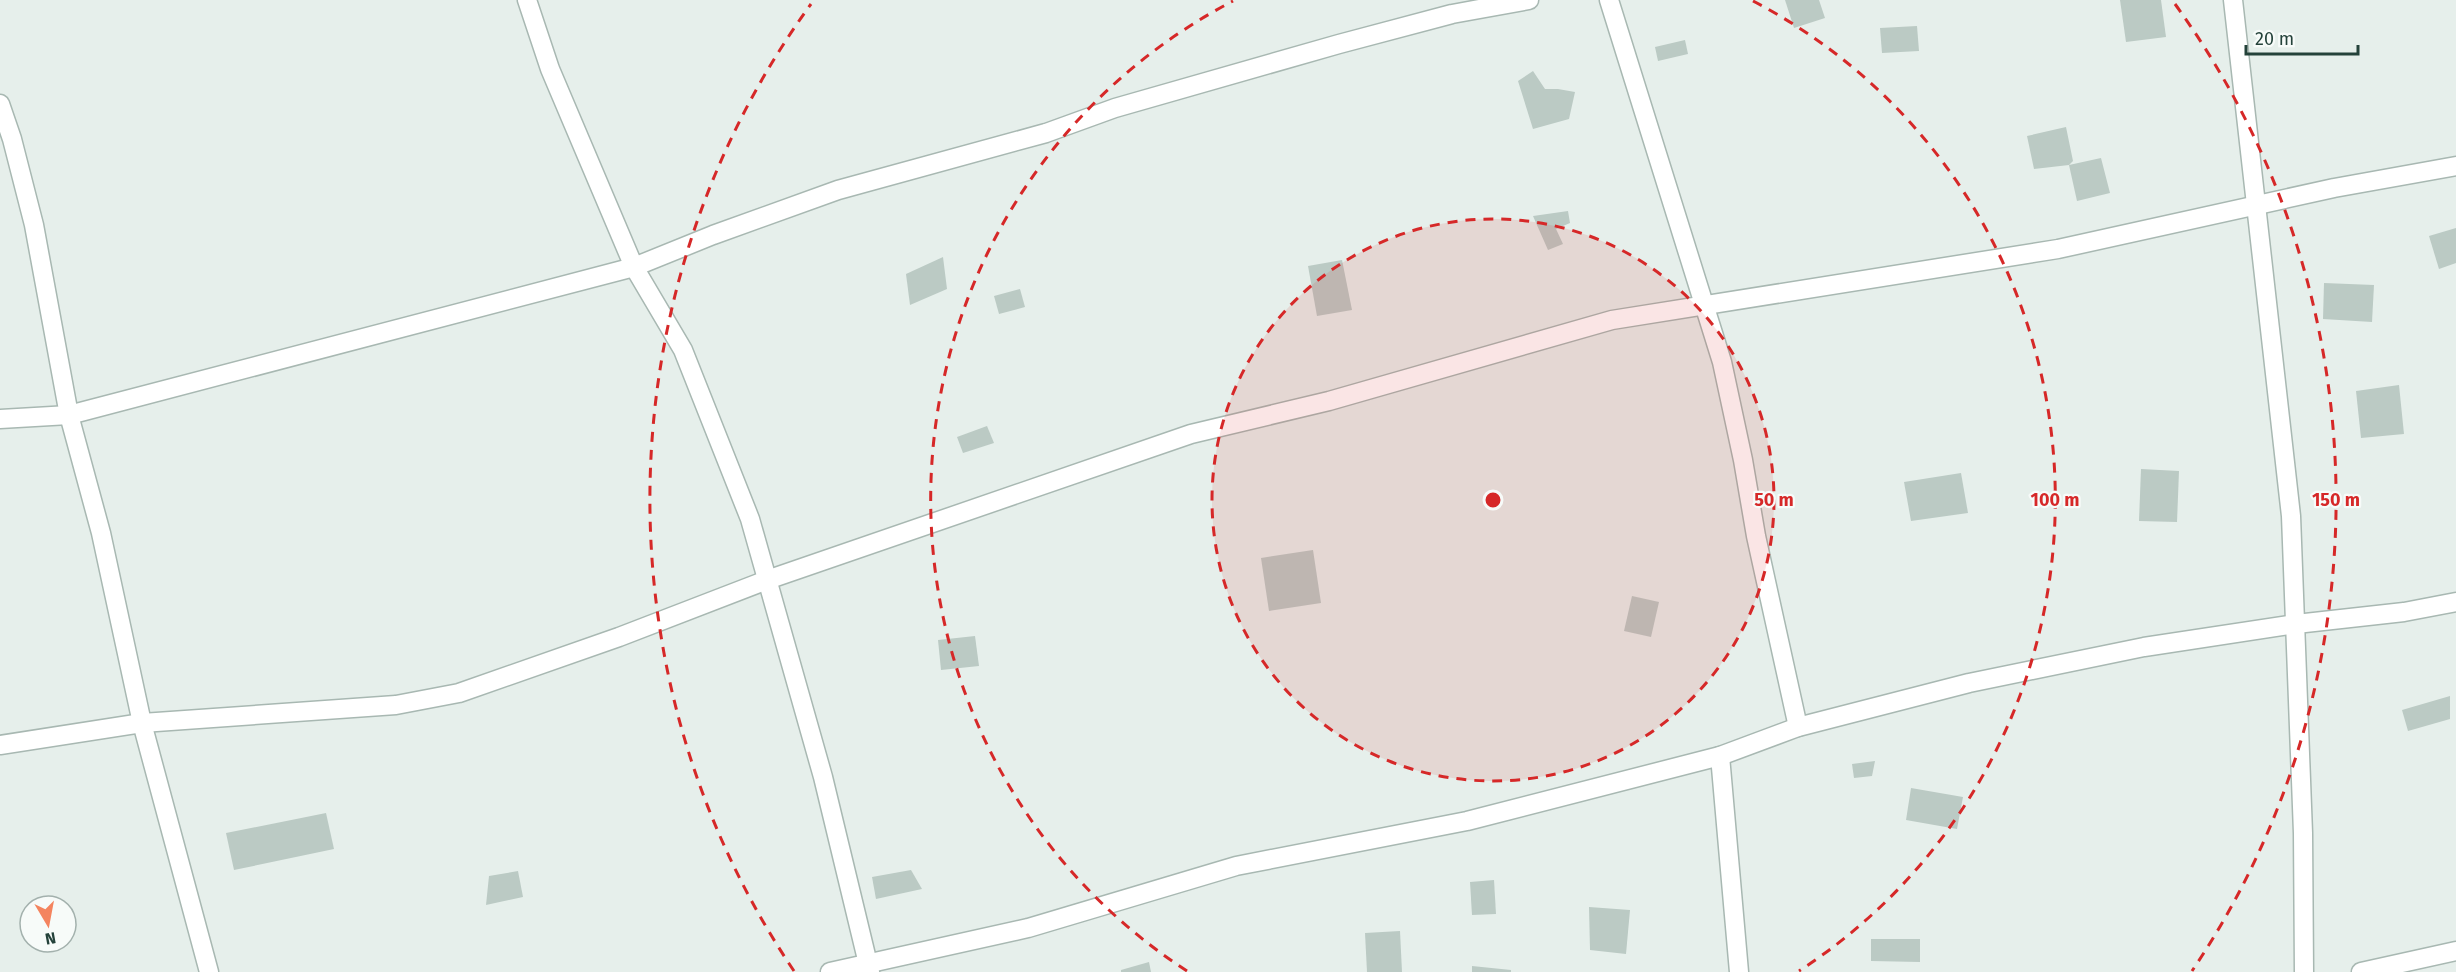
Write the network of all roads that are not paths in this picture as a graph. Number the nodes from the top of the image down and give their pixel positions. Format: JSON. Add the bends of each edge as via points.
{"nodes":[{"id":1,"x":526,"y":0,"type":"edge"},
{"id":2,"x":1529,"y":0,"type":"edge"},
{"id":3,"x":1609,"y":0,"type":"edge"},
{"id":4,"x":2233,"y":0,"type":"edge"},
{"id":5,"x":0,"y":104,"type":"edge"},
{"id":6,"x":2456,"y":166,"type":"edge"},
{"id":7,"x":2257,"y":206,"type":"junction"},
{"id":8,"x":634,"y":267,"type":"junction"},
{"id":9,"x":1704,"y":307,"type":"junction"},
{"id":10,"x":69,"y":415,"type":"junction"},
{"id":11,"x":0,"y":418,"type":"edge"},
{"id":12,"x":767,"y":580,"type":"junction"},
{"id":13,"x":2456,"y":602,"type":"edge"},
{"id":14,"x":2296,"y":624,"type":"junction"},
{"id":15,"x":142,"y":723,"type":"junction"},
{"id":16,"x":1798,"y":727,"type":"junction"},
{"id":17,"x":0,"y":745,"type":"edge"},
{"id":18,"x":1720,"y":756,"type":"junction"},
{"id":19,"x":2456,"y":951,"type":"edge"},
{"id":20,"x":869,"y":968,"type":"edge"},
{"id":21,"x":209,"y":972,"type":"edge"},
{"id":22,"x":830,"y":972,"type":"edge"},
{"id":23,"x":1739,"y":972,"type":"edge"},
{"id":24,"x":2304,"y":972,"type":"edge"},
{"id":25,"x":2361,"y":972,"type":"edge"}],
"edges":[{"from":1,"to":8,"type":"street","via":[[550,69]]},
{"from":2,"to":8,"type":"street","via":[[1452,14],[1328,47],[1115,108],[1047,133],[838,190]]},
{"from":3,"to":9,"type":"street"},
{"from":4,"to":7,"type":"street"},
{"from":5,"to":10,"type":"street","via":[[34,225]]},
{"from":6,"to":7,"type":"street"},
{"from":7,"to":9,"type":"street","via":[[2058,249]]},
{"from":7,"to":14,"type":"street","via":[[2291,516]]},
{"from":8,"to":10,"type":"street"},
{"from":8,"to":12,"type":"street","via":[[683,350],[750,519]]},
{"from":9,"to":12,"type":"street","via":[[1612,321],[1329,401],[1191,434]]},
{"from":9,"to":16,"type":"street","via":[[1722,362]]},
{"from":10,"to":11,"type":"street"},
{"from":10,"to":15,"type":"street","via":[[101,533]]},
{"from":12,"to":15,"type":"street","via":[[459,693],[396,705]]},
{"from":12,"to":20,"type":"street","via":[[823,777]]},
{"from":13,"to":14,"type":"street"},
{"from":14,"to":16,"type":"street","via":[[2144,647],[1969,683]]},
{"from":14,"to":24,"type":"street"},
{"from":15,"to":17,"type":"street"},
{"from":15,"to":21,"type":"street"},
{"from":16,"to":18,"type":"street"},
{"from":18,"to":20,"type":"street","via":[[1467,821],[1236,866],[1028,928]]},
{"from":18,"to":23,"type":"street"},
{"from":19,"to":25,"type":"street"},
{"from":20,"to":22,"type":"street"}]}
